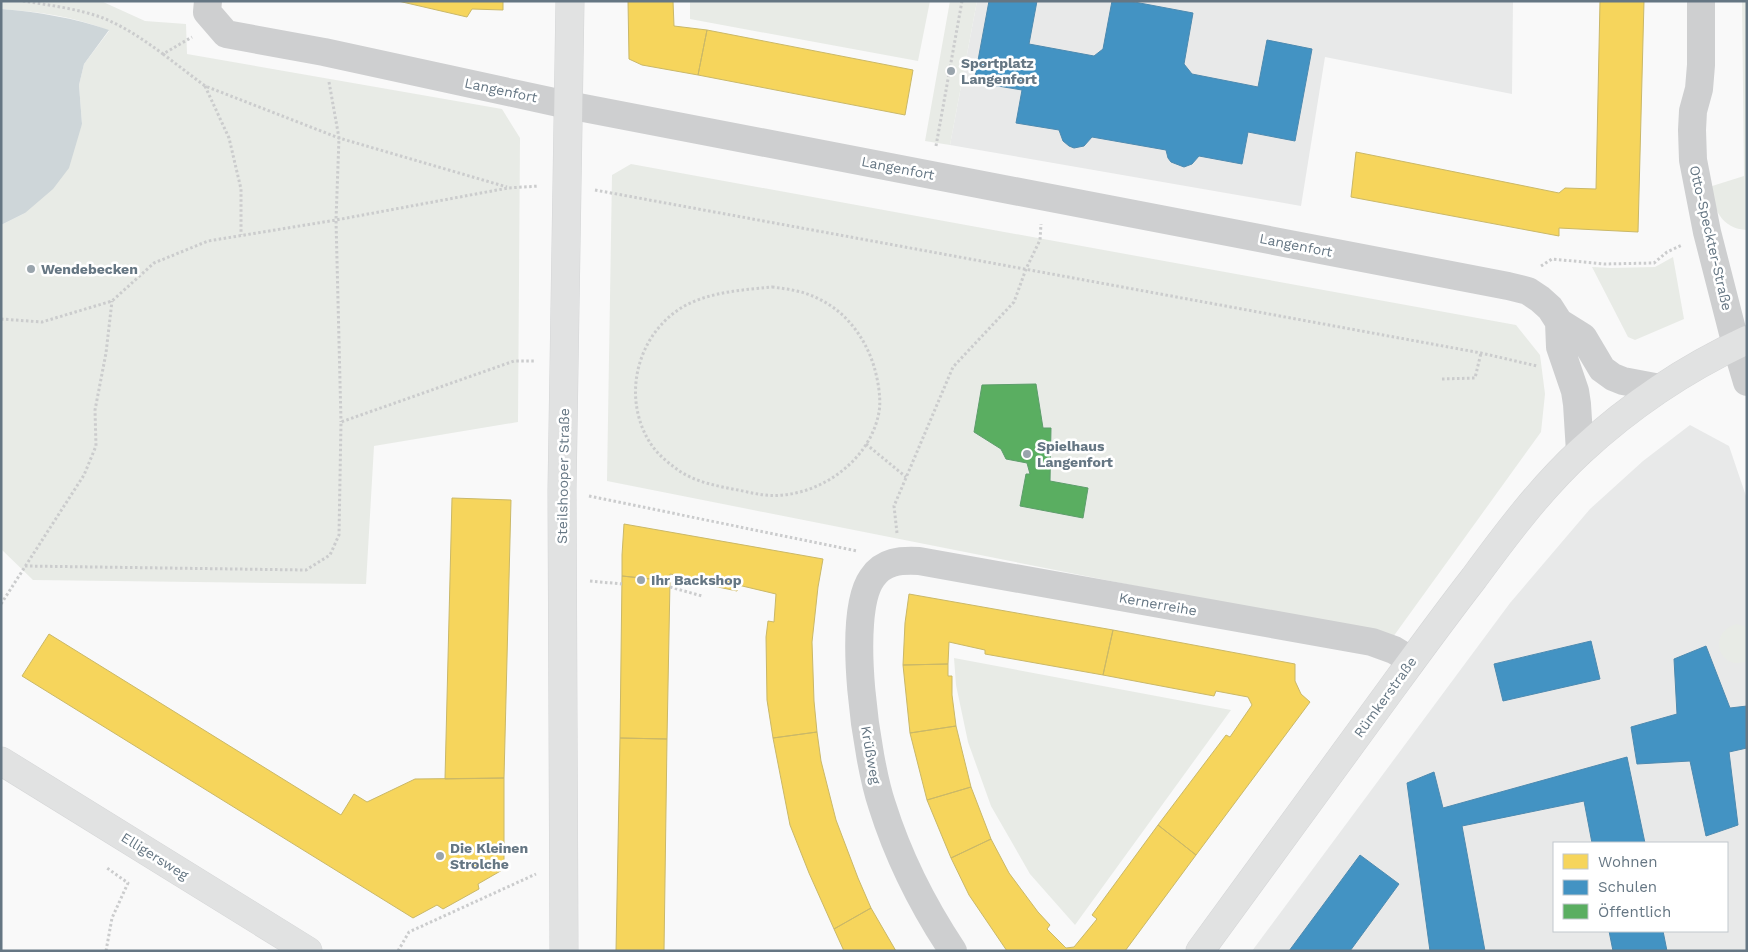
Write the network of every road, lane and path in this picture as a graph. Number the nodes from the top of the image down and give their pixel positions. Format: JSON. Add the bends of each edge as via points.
{"nodes":[{"id":1,"x":23,"y":1,"type":"edge"},
{"id":2,"x":570,"y":1,"type":"edge"},
{"id":3,"x":962,"y":1,"type":"edge"},
{"id":4,"x":1701,"y":1,"type":"edge"},
{"id":5,"x":217,"y":20,"type":"edge"},
{"id":6,"x":324,"y":52,"type":"junction"},
{"id":7,"x":162,"y":54,"type":"junction"},
{"id":8,"x":206,"y":86,"type":"junction"},
{"id":9,"x":568,"y":105,"type":"junction"},
{"id":10,"x":340,"y":138,"type":"junction"},
{"id":11,"x":931,"y":174,"type":"junction"},
{"id":12,"x":568,"y":185,"type":"junction"},
{"id":13,"x":1043,"y":196,"type":"junction"},
{"id":14,"x":336,"y":220,"type":"junction"},
{"id":15,"x":1707,"y":232,"type":"junction"},
{"id":16,"x":241,"y":235,"type":"junction"},
{"id":17,"x":1026,"y":269,"type":"junction"},
{"id":18,"x":1508,"y":286,"type":"junction"},
{"id":19,"x":112,"y":301,"type":"junction"},
{"id":20,"x":1,"y":319,"type":"edge"},
{"id":21,"x":1559,"y":322,"type":"junction"},
{"id":22,"x":1741,"y":342,"type":"edge"},
{"id":23,"x":1481,"y":353,"type":"junction"},
{"id":24,"x":564,"y":361,"type":"junction"},
{"id":25,"x":1542,"y":367,"type":"dead end"},
{"id":26,"x":1442,"y":379,"type":"dead end"},
{"id":27,"x":1747,"y":382,"type":"edge"},
{"id":28,"x":1660,"y":388,"type":"junction"},
{"id":29,"x":341,"y":422,"type":"junction"},
{"id":30,"x":866,"y":444,"type":"junction"},
{"id":31,"x":1580,"y":452,"type":"junction"},
{"id":32,"x":906,"y":477,"type":"junction"},
{"id":33,"x":562,"y":490,"type":"junction"},
{"id":34,"x":901,"y":560,"type":"junction"},
{"id":35,"x":25,"y":566,"type":"junction"},
{"id":36,"x":670,"y":587,"type":"dead end"},
{"id":37,"x":702,"y":596,"type":"dead end"},
{"id":38,"x":1,"y":604,"type":"edge"},
{"id":39,"x":1412,"y":660,"type":"junction"},
{"id":40,"x":1,"y":761,"type":"edge"},
{"id":41,"x":564,"y":861,"type":"junction"},
{"id":42,"x":107,"y":868,"type":"dead end"},
{"id":43,"x":106,"y":951,"type":"edge"},
{"id":44,"x":308,"y":951,"type":"edge"},
{"id":45,"x":398,"y":951,"type":"edge"},
{"id":46,"x":564,"y":951,"type":"edge"},
{"id":47,"x":953,"y":951,"type":"edge"},
{"id":48,"x":1200,"y":951,"type":"edge"}],
"edges":[{"from":1,"to":7,"type":"path","via":[[102,18],[136,35]]},
{"from":2,"to":9,"type":"street","name":"Steilshooper Straße"},
{"from":3,"to":11,"type":"path"},
{"from":4,"to":15,"type":"street","name":"Otto-Speckter-Straße","via":[[1701,65],[1692,130],[1693,160]]},
{"from":5,"to":6,"type":"street","name":"Langenfort"},
{"from":5,"to":7,"type":"path"},
{"from":6,"to":9,"type":"street","name":"Langenfort"},
{"from":6,"to":10,"type":"path"},
{"from":7,"to":8,"type":"path"},
{"from":8,"to":10,"type":"path"},
{"from":8,"to":16,"type":"path","via":[[229,138],[241,189]]},
{"from":9,"to":11,"type":"street","name":"Langenfort"},
{"from":9,"to":12,"type":"street","name":"Steilshooper Straße"},
{"from":10,"to":14,"type":"path"},
{"from":10,"to":14,"type":"path","via":[[508,188]]},
{"from":11,"to":13,"type":"street","name":"Langenfort"},
{"from":12,"to":17,"type":"path"},
{"from":12,"to":24,"type":"street","name":"Steilshooper Straße"},
{"from":13,"to":17,"type":"path","via":[[1040,240]]},
{"from":13,"to":18,"type":"street","name":"Langenfort"},
{"from":14,"to":16,"type":"path"},
{"from":14,"to":29,"type":"path"},
{"from":15,"to":18,"type":"path","via":[[1667,252],[1654,263],[1604,264],[1552,259]]},
{"from":15,"to":22,"type":"street","name":"Otto-Speckter-Straße"},
{"from":16,"to":19,"type":"path","via":[[208,241],[154,263]]},
{"from":17,"to":23,"type":"path"},
{"from":17,"to":32,"type":"path","via":[[1014,302],[953,367]]},
{"from":18,"to":21,"type":"street","name":"Langenfort","via":[[1528,291],[1540,299]]},
{"from":19,"to":20,"type":"path","via":[[42,322]]},
{"from":19,"to":35,"type":"path","via":[[95,410],[96,446],[84,475]]},
{"from":21,"to":28,"type":"street","name":"Langenfort","via":[[1583,337],[1602,369],[1613,377]]},
{"from":21,"to":31,"type":"street","via":[[1560,347],[1575,391]]},
{"from":22,"to":27,"type":"street","name":"Otto-Speckter-Straße"},
{"from":22,"to":28,"type":"street"},
{"from":23,"to":25,"type":"path"},
{"from":23,"to":26,"type":"path","via":[[1475,378]]},
{"from":24,"to":29,"type":"path","via":[[514,361]]},
{"from":24,"to":33,"type":"street","name":"Steilshooper Straße"},
{"from":28,"to":31,"type":"street"},
{"from":29,"to":35,"type":"path","via":[[340,535],[330,555],[306,570]]},
{"from":30,"to":30,"type":"path","via":[[847,467],[818,486],[784,495],[764,496],[686,475],[664,459],[649,441],[639,420],[636,372],[643,351],[667,318],[698,300],[772,287],[799,291],[819,299],[853,326],[865,344],[877,374],[880,410]]},
{"from":30,"to":32,"type":"path"},
{"from":31,"to":39,"type":"street","name":"Rümkerstraße","via":[[1505,536]]},
{"from":32,"to":34,"type":"path","via":[[894,506]]},
{"from":33,"to":34,"type":"path"},
{"from":33,"to":41,"type":"street","name":"Steilshooper Straße"},
{"from":34,"to":39,"type":"street","name":"Kernerreihe","via":[[1372,642]]},
{"from":34,"to":47,"type":"street","name":"Krüßweg","via":[[880,568],[871,578],[863,602],[860,652],[868,744],[874,780],[894,838],[932,919]]},
{"from":35,"to":38,"type":"path"},
{"from":36,"to":37,"type":"path"},
{"from":39,"to":48,"type":"street","name":"Rümkerstraße"},
{"from":40,"to":44,"type":"street","name":"Elligersweg"},
{"from":41,"to":45,"type":"path","via":[[409,932]]},
{"from":41,"to":46,"type":"street","name":"Steilshooper Straße"},
{"from":42,"to":43,"type":"path","via":[[128,883],[112,918]]}]}
